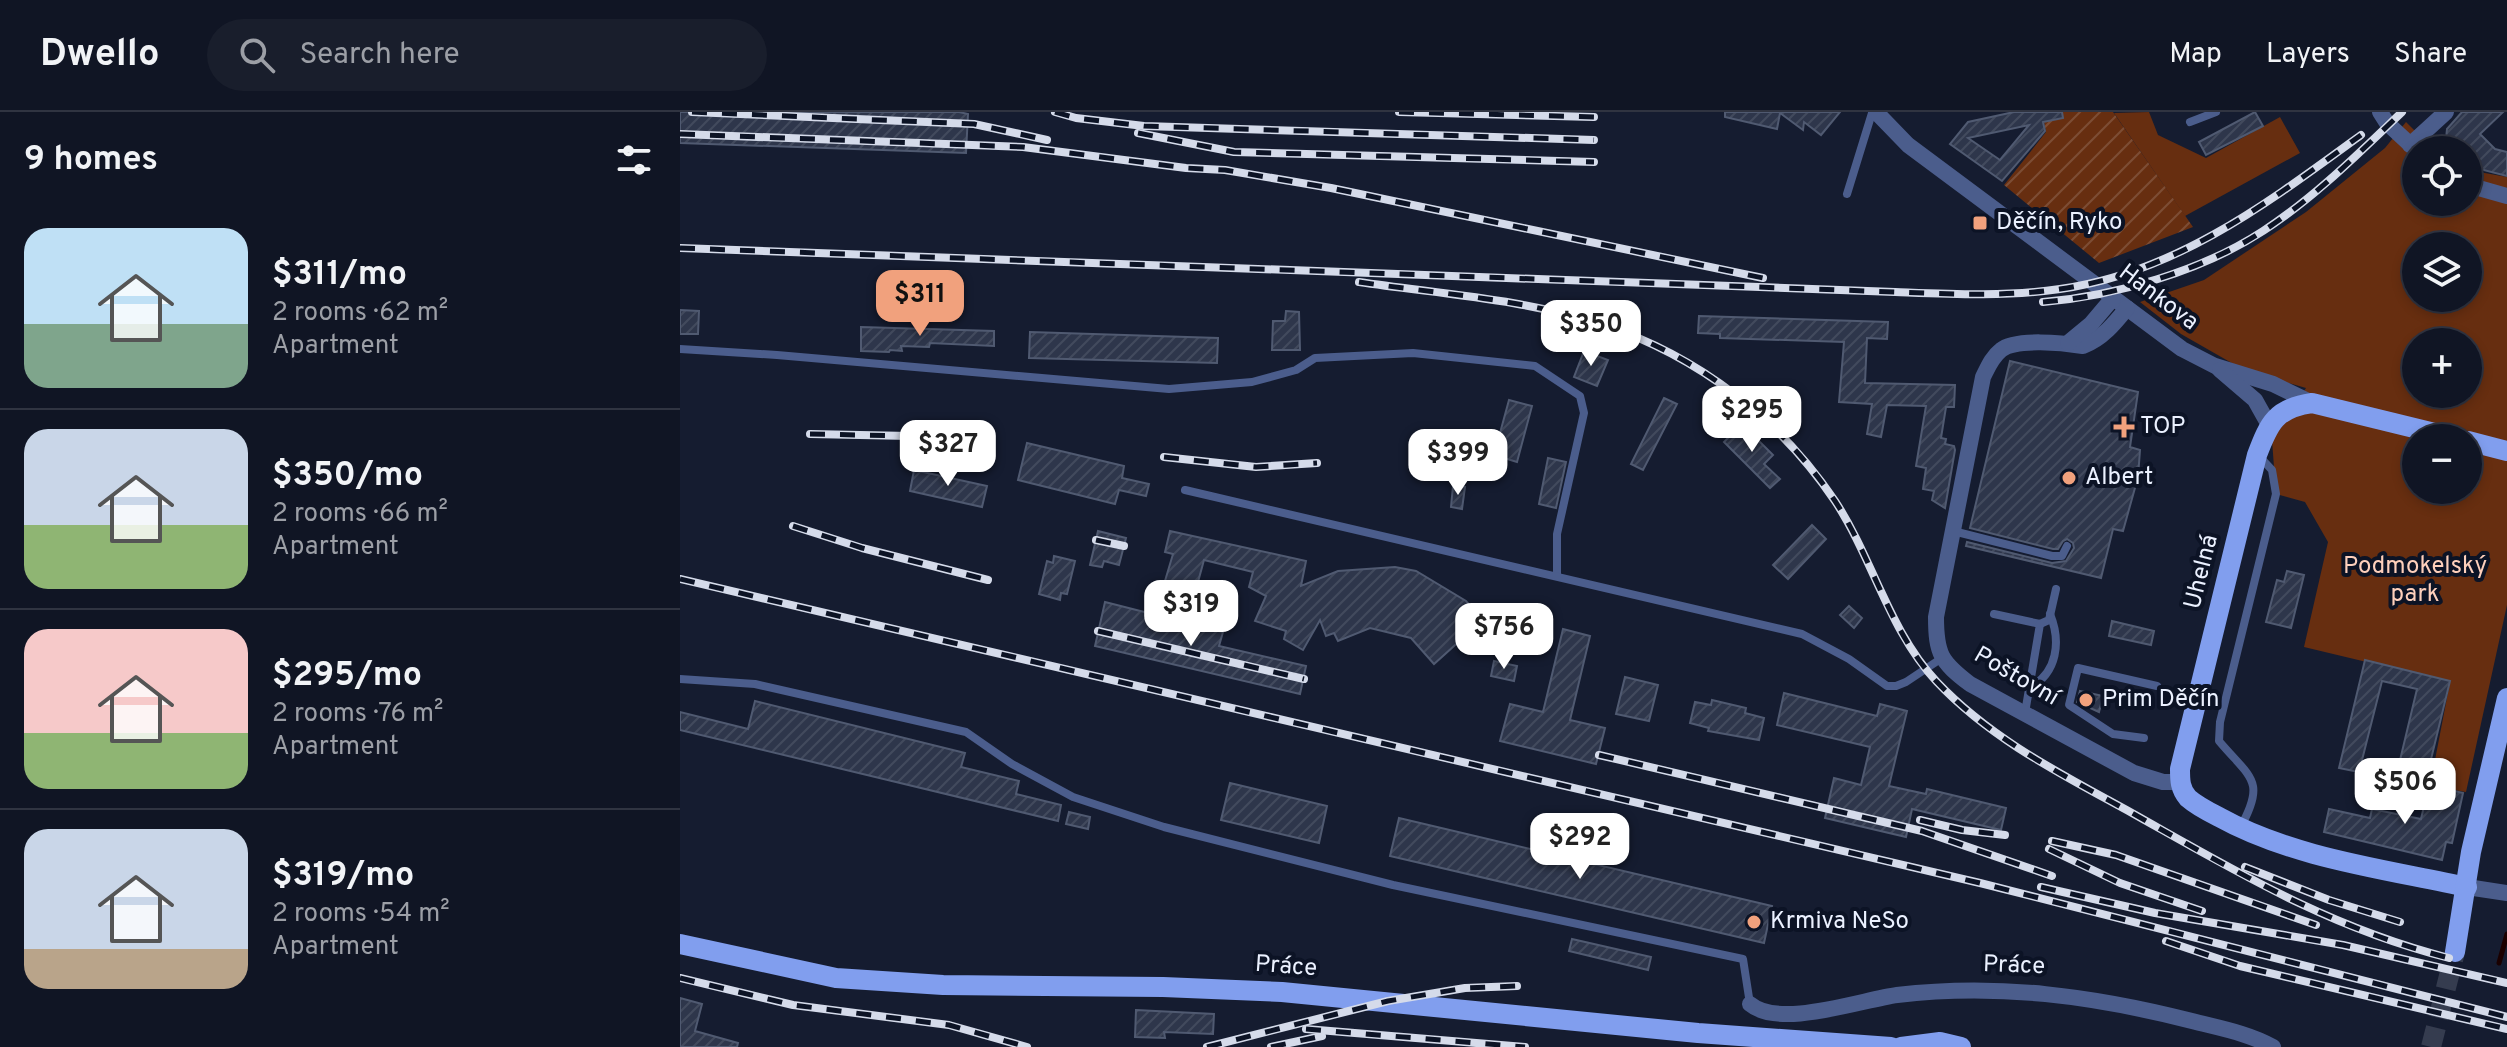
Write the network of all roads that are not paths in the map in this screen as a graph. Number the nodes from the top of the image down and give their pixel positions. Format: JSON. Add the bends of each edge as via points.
{"nodes":[{"id":1,"x":1860,"y":112,"type":"edge"},
{"id":2,"x":1875,"y":112,"type":"edge"},
{"id":3,"x":2216,"y":112,"type":"edge"},
{"id":4,"x":2380,"y":112,"type":"edge"},
{"id":5,"x":2446,"y":112,"type":"edge"},
{"id":6,"x":2190,"y":122,"type":"dead end"},
{"id":7,"x":2423,"y":136,"type":"edge"},
{"id":8,"x":2402,"y":137,"type":"edge"},
{"id":9,"x":2482,"y":189,"type":"edge"},
{"id":10,"x":1847,"y":194,"type":"dead end"},
{"id":11,"x":2507,"y":196,"type":"edge"},
{"id":12,"x":2120,"y":303,"type":"junction"},
{"id":13,"x":680,"y":349,"type":"edge"},
{"id":14,"x":2215,"y":366,"type":"junction"},
{"id":15,"x":2312,"y":403,"type":"junction"},
{"id":16,"x":2269,"y":425,"type":"junction"},
{"id":17,"x":2402,"y":425,"type":"edge"},
{"id":18,"x":2482,"y":445,"type":"edge"},
{"id":19,"x":2507,"y":451,"type":"edge"},
{"id":20,"x":2257,"y":455,"type":"junction"},
{"id":21,"x":1185,"y":490,"type":"dead end"},
{"id":22,"x":1953,"y":531,"type":"junction"},
{"id":23,"x":2067,"y":546,"type":"dead end"},
{"id":24,"x":1557,"y":576,"type":"junction"},
{"id":25,"x":2056,"y":589,"type":"dead end"},
{"id":26,"x":1994,"y":614,"type":"dead end"},
{"id":27,"x":2050,"y":614,"type":"junction"},
{"id":28,"x":2040,"y":624,"type":"junction"},
{"id":29,"x":1942,"y":658,"type":"junction"},
{"id":30,"x":680,"y":679,"type":"edge"},
{"id":31,"x":2157,"y":686,"type":"dead end"},
{"id":32,"x":2029,"y":688,"type":"junction"},
{"id":33,"x":2507,"y":698,"type":"edge"},
{"id":34,"x":2025,"y":714,"type":"junction"},
{"id":35,"x":2144,"y":738,"type":"dead end"},
{"id":36,"x":2180,"y":782,"type":"junction"},
{"id":37,"x":2239,"y":829,"type":"junction"},
{"id":38,"x":2467,"y":887,"type":"junction"},
{"id":39,"x":2506,"y":893,"type":"edge"},
{"id":40,"x":680,"y":944,"type":"edge"},
{"id":41,"x":2455,"y":952,"type":"tunnel mouth"},
{"id":42,"x":1750,"y":1004,"type":"joint"},
{"id":43,"x":1891,"y":1047,"type":"edge"},
{"id":44,"x":1901,"y":1047,"type":"edge"},
{"id":45,"x":1961,"y":1047,"type":"edge"},
{"id":46,"x":2273,"y":1047,"type":"edge"}],
"edges":[{"from":1,"to":2,"type":"street"},
{"from":2,"to":10,"type":"lane"},
{"from":2,"to":12,"type":"street","name":"Hankova","via":[[1908,145]]},
{"from":3,"to":6,"type":"lane"},
{"from":4,"to":8,"type":"street"},
{"from":5,"to":7,"type":"street"},
{"from":9,"to":11,"type":"street"},
{"from":12,"to":14,"type":"street","name":"Hankova","via":[[2182,349]]},
{"from":12,"to":22,"type":"street","name":"Poštovní","via":[[2093,342],[2019,343],[1993,358],[1983,377]]},
{"from":13,"to":24,"type":"lane","via":[[1169,389],[1252,382],[1296,370],[1315,358],[1413,353],[1535,366],[1580,396],[1584,413],[1557,534]]},
{"from":14,"to":15,"type":"street","name":"Hankova"},
{"from":14,"to":16,"type":"street","via":[[2255,400]]},
{"from":15,"to":16,"type":"main road","via":[[2295,406]]},
{"from":15,"to":17,"type":"main road","name":"Hankova"},
{"from":16,"to":20,"type":"main road","name":"Uhelná"},
{"from":18,"to":19,"type":"main road"},
{"from":20,"to":36,"type":"main road","name":"Uhelná"},
{"from":20,"to":37,"type":"lane","via":[[2272,470],[2276,494],[2219,741],[2254,780],[2254,802]]},
{"from":21,"to":24,"type":"lane"},
{"from":22,"to":23,"type":"lane","via":[[2052,556],[2062,556]]},
{"from":22,"to":29,"type":"street","name":"Poštovní","via":[[1936,617]]},
{"from":24,"to":29,"type":"lane","via":[[1802,634],[1887,686],[1906,682]]},
{"from":25,"to":27,"type":"lane"},
{"from":26,"to":28,"type":"lane"},
{"from":27,"to":28,"type":"lane"},
{"from":27,"to":32,"type":"lane","via":[[2057,631],[2055,657],[2039,683]]},
{"from":28,"to":32,"type":"lane"},
{"from":29,"to":34,"type":"street","name":"Poštovní","via":[[1970,684]]},
{"from":30,"to":42,"type":"lane","via":[[755,684],[966,732],[1073,797],[1164,827],[1393,885],[1743,959]]},
{"from":31,"to":35,"type":"lane","via":[[2078,668],[2069,705],[2113,734]]},
{"from":32,"to":34,"type":"lane"},
{"from":33,"to":38,"type":"main road"},
{"from":34,"to":36,"type":"street","name":"Poštovní","via":[[2134,773]]},
{"from":36,"to":37,"type":"main road","via":[[2190,799]]},
{"from":37,"to":38,"type":"main road","via":[[2281,845]]},
{"from":38,"to":39,"type":"street"},
{"from":38,"to":41,"type":"main road"},
{"from":40,"to":43,"type":"main road","name":"Práce","via":[[851,979],[1282,992]]},
{"from":42,"to":46,"type":"street","name":"Práce","via":[[1767,1013],[1809,1012],[1930,992],[2017,990],[2125,1004]]},
{"from":44,"to":45,"type":"main road","via":[[1940,1042]]}]}
